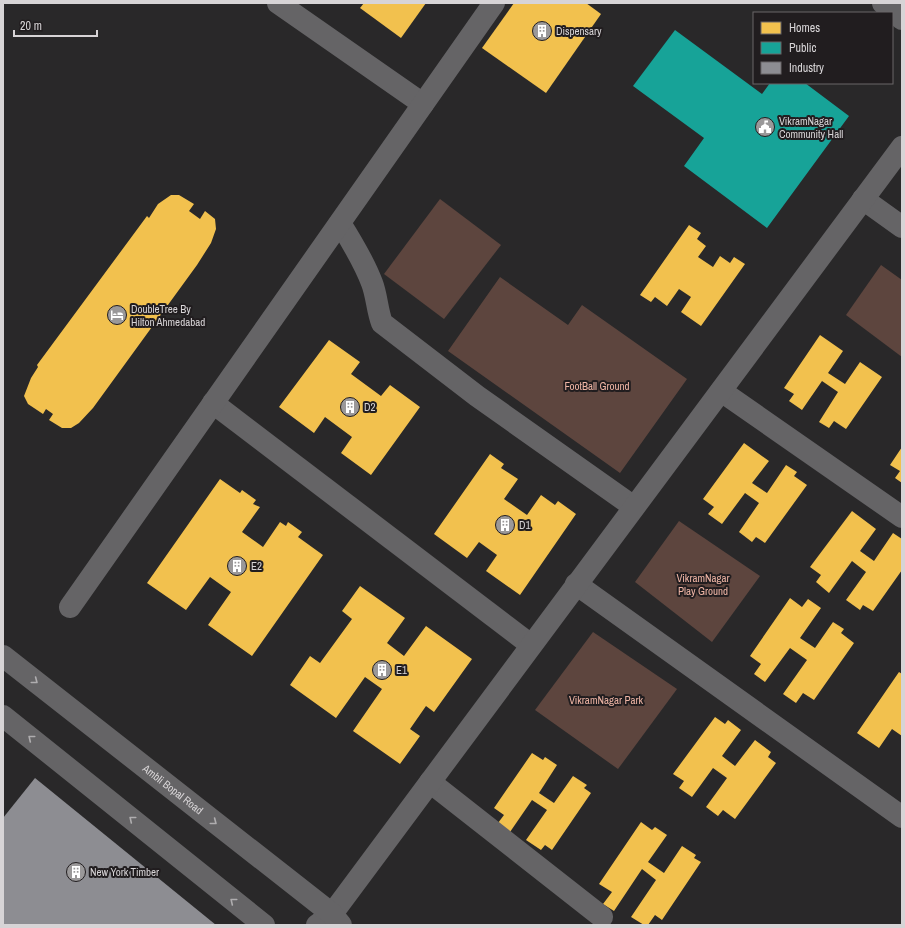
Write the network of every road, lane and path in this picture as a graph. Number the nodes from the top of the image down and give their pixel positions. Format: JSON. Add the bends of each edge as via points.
{"nodes":[{"id":1,"x":278,"y":3,"type":"edge"},
{"id":2,"x":494,"y":3,"type":"edge"},
{"id":3,"x":883,"y":3,"type":"edge"},
{"id":4,"x":902,"y":19,"type":"edge"},
{"id":5,"x":423,"y":104,"type":"junction"},
{"id":6,"x":902,"y":147,"type":"edge"},
{"id":7,"x":863,"y":199,"type":"junction"},
{"id":8,"x":340,"y":222,"type":"junction"},
{"id":9,"x":902,"y":227,"type":"edge"},
{"id":10,"x":720,"y":391,"type":"junction"},
{"id":11,"x":213,"y":403,"type":"junction"},
{"id":12,"x":634,"y":507,"type":"junction"},
{"id":13,"x":902,"y":517,"type":"edge"},
{"id":14,"x":576,"y":584,"type":"junction"},
{"id":15,"x":70,"y":607,"type":"dead end"},
{"id":16,"x":531,"y":645,"type":"junction"},
{"id":17,"x":3,"y":656,"type":"edge"},
{"id":18,"x":3,"y":716,"type":"edge"},
{"id":19,"x":430,"y":782,"type":"junction"},
{"id":20,"x":902,"y":817,"type":"edge"},
{"id":21,"x":602,"y":917,"type":"dead end"},
{"id":22,"x":330,"y":921,"type":"edge"},
{"id":23,"x":264,"y":925,"type":"edge"}],
"edges":[{"from":1,"to":5,"type":"street"},
{"from":2,"to":5,"type":"street"},
{"from":3,"to":4,"type":"street"},
{"from":5,"to":8,"type":"street"},
{"from":6,"to":7,"type":"street"},
{"from":7,"to":9,"type":"street"},
{"from":7,"to":10,"type":"street"},
{"from":8,"to":11,"type":"street"},
{"from":8,"to":12,"type":"street","via":[[373,285],[377,311],[382,323],[477,396]]},
{"from":10,"to":12,"type":"street"},
{"from":10,"to":13,"type":"street"},
{"from":11,"to":15,"type":"street"},
{"from":11,"to":16,"type":"street"},
{"from":12,"to":14,"type":"street"},
{"from":14,"to":16,"type":"street"},
{"from":14,"to":20,"type":"street"},
{"from":16,"to":19,"type":"street"},
{"from":17,"to":22,"type":"street","name":"Ambli Bopal Road","one_way":true},
{"from":23,"to":18,"type":"street","one_way":true},
{"from":19,"to":21,"type":"street"},
{"from":19,"to":22,"type":"street"}]}
